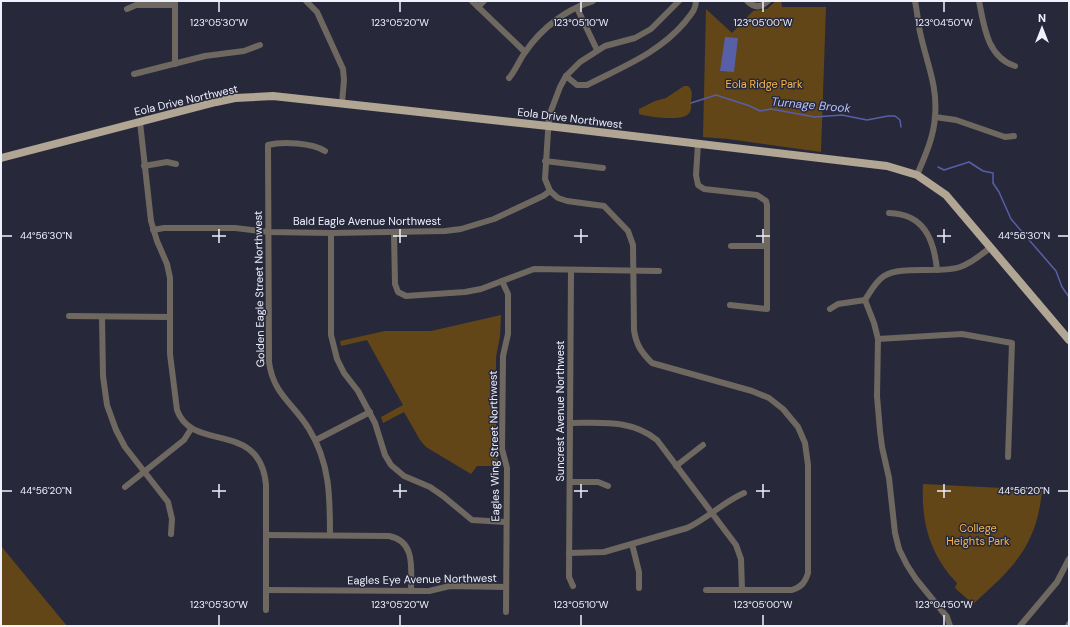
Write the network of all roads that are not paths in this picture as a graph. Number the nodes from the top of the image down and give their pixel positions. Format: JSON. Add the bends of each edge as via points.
{"nodes":[{"id":1,"x":306,"y":1,"type":"edge"},
{"id":2,"x":472,"y":1,"type":"edge"},
{"id":3,"x":484,"y":1,"type":"edge"},
{"id":4,"x":593,"y":1,"type":"edge"},
{"id":5,"x":679,"y":1,"type":"edge"},
{"id":6,"x":696,"y":1,"type":"edge"},
{"id":7,"x":747,"y":1,"type":"edge"},
{"id":8,"x":768,"y":1,"type":"edge"},
{"id":9,"x":915,"y":1,"type":"edge"},
{"id":10,"x":979,"y":1,"type":"edge"},
{"id":11,"x":175,"y":3,"type":"edge"},
{"id":12,"x":478,"y":7,"type":"junction"},
{"id":13,"x":577,"y":8,"type":"junction"},
{"id":14,"x":127,"y":9,"type":"dead end"},
{"id":15,"x":260,"y":45,"type":"dead end"},
{"id":16,"x":597,"y":50,"type":"junction"},
{"id":17,"x":526,"y":52,"type":"junction"},
{"id":18,"x":175,"y":64,"type":"junction"},
{"id":19,"x":1015,"y":66,"type":"dead end"},
{"id":20,"x":134,"y":74,"type":"dead end"},
{"id":21,"x":566,"y":76,"type":"junction"},
{"id":22,"x":509,"y":78,"type":"dead end"},
{"id":23,"x":342,"y":103,"type":"junction"},
{"id":24,"x":936,"y":117,"type":"junction"},
{"id":25,"x":140,"y":122,"type":"junction"},
{"id":26,"x":548,"y":126,"type":"junction"},
{"id":27,"x":1014,"y":136,"type":"dead end"},
{"id":28,"x":698,"y":144,"type":"junction"},
{"id":29,"x":325,"y":151,"type":"dead end"},
{"id":30,"x":1,"y":158,"type":"edge"},
{"id":31,"x":545,"y":162,"type":"junction"},
{"id":32,"x":176,"y":164,"type":"dead end"},
{"id":33,"x":144,"y":166,"type":"junction"},
{"id":34,"x":603,"y":168,"type":"dead end"},
{"id":35,"x":917,"y":175,"type":"junction"},
{"id":36,"x":550,"y":191,"type":"junction"},
{"id":37,"x":889,"y":213,"type":"dead end"},
{"id":38,"x":153,"y":230,"type":"junction"},
{"id":39,"x":268,"y":232,"type":"junction"},
{"id":40,"x":332,"y":233,"type":"junction"},
{"id":41,"x":394,"y":233,"type":"junction"},
{"id":42,"x":731,"y":246,"type":"dead end"},
{"id":43,"x":766,"y":246,"type":"junction"},
{"id":44,"x":991,"y":247,"type":"junction"},
{"id":45,"x":571,"y":270,"type":"junction"},
{"id":46,"x":633,"y":270,"type":"junction"},
{"id":47,"x":937,"y":270,"type":"junction"},
{"id":48,"x":659,"y":271,"type":"dead end"},
{"id":49,"x":502,"y":281,"type":"junction"},
{"id":50,"x":865,"y":300,"type":"junction"},
{"id":51,"x":730,"y":305,"type":"dead end"},
{"id":52,"x":830,"y":309,"type":"dead end"},
{"id":53,"x":69,"y":316,"type":"dead end"},
{"id":54,"x":102,"y":316,"type":"junction"},
{"id":55,"x":170,"y":317,"type":"junction"},
{"id":56,"x":878,"y":339,"type":"junction"},
{"id":57,"x":1069,"y":340,"type":"edge"},
{"id":58,"x":370,"y":412,"type":"junction"},
{"id":59,"x":570,"y":422,"type":"junction"},
{"id":60,"x":191,"y":428,"type":"junction"},
{"id":61,"x":316,"y":440,"type":"junction"},
{"id":62,"x":703,"y":445,"type":"dead end"},
{"id":63,"x":1008,"y":457,"type":"dead end"},
{"id":64,"x":676,"y":466,"type":"junction"},
{"id":65,"x":143,"y":472,"type":"junction"},
{"id":66,"x":570,"y":482,"type":"junction"},
{"id":67,"x":608,"y":486,"type":"dead end"},
{"id":68,"x":125,"y":487,"type":"dead end"},
{"id":69,"x":744,"y":493,"type":"dead end"},
{"id":70,"x":712,"y":513,"type":"junction"},
{"id":71,"x":506,"y":522,"type":"junction"},
{"id":72,"x":171,"y":534,"type":"dead end"},
{"id":73,"x":266,"y":535,"type":"junction"},
{"id":74,"x":330,"y":535,"type":"junction"},
{"id":75,"x":632,"y":544,"type":"junction"},
{"id":76,"x":569,"y":553,"type":"junction"},
{"id":77,"x":1069,"y":559,"type":"edge"},
{"id":78,"x":573,"y":586,"type":"dead end"},
{"id":79,"x":506,"y":587,"type":"junction"},
{"id":80,"x":639,"y":588,"type":"dead end"},
{"id":81,"x":742,"y":589,"type":"junction"},
{"id":82,"x":267,"y":590,"type":"junction"},
{"id":83,"x":706,"y":590,"type":"dead end"},
{"id":84,"x":411,"y":591,"type":"junction"},
{"id":85,"x":266,"y":610,"type":"dead end"},
{"id":86,"x":506,"y":612,"type":"dead end"},
{"id":87,"x":950,"y":626,"type":"edge"},
{"id":88,"x":1020,"y":626,"type":"edge"}],
"edges":[{"from":1,"to":23,"type":"street","via":[[317,12],[343,69]]},
{"from":2,"to":12,"type":"street"},
{"from":3,"to":12,"type":"street"},
{"from":4,"to":13,"type":"street"},
{"from":5,"to":16,"type":"street","via":[[652,29],[635,38]]},
{"from":6,"to":21,"type":"street","via":[[695,9],[680,28],[653,51],[587,85],[577,85]]},
{"from":7,"to":8,"type":"street","via":[[757,7]]},
{"from":9,"to":24,"type":"street","via":[[936,94]]},
{"from":10,"to":19,"type":"street","via":[[986,36],[992,48],[1002,60]]},
{"from":11,"to":14,"type":"street","via":[[136,5]]},
{"from":11,"to":18,"type":"street"},
{"from":12,"to":17,"type":"street"},
{"from":13,"to":16,"type":"street"},
{"from":13,"to":17,"type":"street","via":[[550,25]]},
{"from":15,"to":18,"type":"street","via":[[244,51],[204,56]]},
{"from":16,"to":21,"type":"street"},
{"from":17,"to":22,"type":"street"},
{"from":18,"to":20,"type":"street"},
{"from":21,"to":26,"type":"street","via":[[555,94]]},
{"from":23,"to":25,"type":"main road","name":"Eola Drive Northwest","via":[[283,96],[248,97],[216,102]]},
{"from":23,"to":26,"type":"main road","name":"Eola Drive Northwest"},
{"from":24,"to":27,"type":"street","via":[[956,120],[1004,137]]},
{"from":24,"to":35,"type":"street","via":[[930,144]]},
{"from":25,"to":30,"type":"main road","name":"Eola Drive Northwest"},
{"from":25,"to":33,"type":"street"},
{"from":26,"to":28,"type":"main road","name":"Eola Drive Northwest"},
{"from":26,"to":31,"type":"street"},
{"from":28,"to":35,"type":"main road","name":"Eola Drive Northwest","via":[[881,165]]},
{"from":28,"to":43,"type":"street","via":[[698,185],[704,189],[757,195],[766,201]]},
{"from":29,"to":39,"type":"street","name":"Golden Eagle Street Northwest","via":[[316,146],[275,143],[268,145]]},
{"from":31,"to":34,"type":"street"},
{"from":31,"to":36,"type":"street","via":[[545,179]]},
{"from":32,"to":33,"type":"street","via":[[167,162]]},
{"from":33,"to":38,"type":"street"},
{"from":35,"to":44,"type":"main road","name":"Eola Drive Northwest","via":[[946,195]]},
{"from":36,"to":41,"type":"street","name":"Bald Eagle Avenue Northwest","via":[[480,224],[445,231]]},
{"from":36,"to":46,"type":"street","via":[[558,198],[601,205],[609,210],[630,235],[633,245]]},
{"from":37,"to":47,"type":"street","via":[[911,218],[925,231],[934,246]]},
{"from":38,"to":39,"type":"street","name":"Bald Eagle Avenue Northwest","via":[[235,228]]},
{"from":38,"to":55,"type":"street","via":[[170,278]]},
{"from":39,"to":40,"type":"street","name":"Bald Eagle Avenue Northwest"},
{"from":39,"to":61,"type":"street","name":"Golden Eagle Street Northwest","via":[[270,370],[279,392]]},
{"from":40,"to":41,"type":"street","name":"Bald Eagle Avenue Northwest"},
{"from":40,"to":58,"type":"street","via":[[331,334],[344,373]]},
{"from":41,"to":49,"type":"street","via":[[395,284],[398,292],[406,296],[447,295],[482,289]]},
{"from":42,"to":43,"type":"street"},
{"from":43,"to":51,"type":"street","via":[[767,309]]},
{"from":44,"to":47,"type":"street","via":[[961,267]]},
{"from":44,"to":57,"type":"main road","name":"Eola Drive Northwest"},
{"from":45,"to":46,"type":"street"},
{"from":45,"to":49,"type":"street","via":[[534,269]]},
{"from":45,"to":59,"type":"street","name":"Suncrest Avenue Northwest"},
{"from":46,"to":48,"type":"street"},
{"from":46,"to":81,"type":"street","via":[[634,330],[641,352],[652,363],[769,398],[790,416],[805,443],[808,465],[806,581],[799,588],[792,590]]},
{"from":47,"to":50,"type":"street","via":[[885,275]]},
{"from":49,"to":71,"type":"street","name":"Eagles Wing Street Northwest","via":[[508,294],[508,334],[503,356],[502,434],[502,450],[507,468]]},
{"from":50,"to":52,"type":"street","via":[[838,304]]},
{"from":50,"to":56,"type":"street"},
{"from":53,"to":54,"type":"street"},
{"from":54,"to":55,"type":"street"},
{"from":54,"to":65,"type":"street","via":[[103,376],[108,405],[116,430]]},
{"from":55,"to":60,"type":"street","via":[[170,354],[177,410],[179,417]]},
{"from":56,"to":63,"type":"street","via":[[962,334],[1012,343]]},
{"from":56,"to":87,"type":"street","via":[[877,388],[880,430],[890,479],[899,549],[907,565],[947,617]]},
{"from":58,"to":61,"type":"street"},
{"from":58,"to":71,"type":"street","via":[[376,423],[385,455],[397,471],[430,487],[472,520]]},
{"from":59,"to":64,"type":"street","via":[[618,423],[639,428],[656,440]]},
{"from":59,"to":66,"type":"street","name":"Suncrest Avenue Northwest"},
{"from":60,"to":65,"type":"street","via":[[184,440]]},
{"from":60,"to":73,"type":"street","via":[[247,447],[260,460],[266,476]]},
{"from":61,"to":74,"type":"street","name":"Golden Eagle Street Northwest","via":[[328,475]]},
{"from":62,"to":64,"type":"street"},
{"from":64,"to":70,"type":"street"},
{"from":65,"to":68,"type":"street"},
{"from":65,"to":72,"type":"street","via":[[168,502],[172,519]]},
{"from":66,"to":67,"type":"street","via":[[598,482]]},
{"from":66,"to":76,"type":"street","name":"Suncrest Avenue Northwest"},
{"from":69,"to":70,"type":"street"},
{"from":70,"to":75,"type":"street","via":[[687,528]]},
{"from":70,"to":81,"type":"street","via":[[736,545],[741,559]]},
{"from":71,"to":79,"type":"street","name":"Eagles Wing Street Northwest"},
{"from":73,"to":74,"type":"street"},
{"from":73,"to":82,"type":"street"},
{"from":74,"to":84,"type":"street","via":[[389,536],[402,541],[411,557]]},
{"from":75,"to":76,"type":"street","via":[[604,552]]},
{"from":75,"to":80,"type":"street","via":[[639,572]]},
{"from":76,"to":78,"type":"street","name":"Suncrest Avenue Northwest","via":[[569,577]]},
{"from":77,"to":88,"type":"street","via":[[1057,582]]},
{"from":79,"to":84,"type":"street","name":"Eagles Eye Avenue Northwest","via":[[450,586],[429,591]]},
{"from":79,"to":86,"type":"street","name":"Eagles Wing Street Northwest"},
{"from":81,"to":83,"type":"street"},
{"from":82,"to":84,"type":"street","name":"Eagles Eye Avenue Northwest"},
{"from":82,"to":85,"type":"street"}]}
